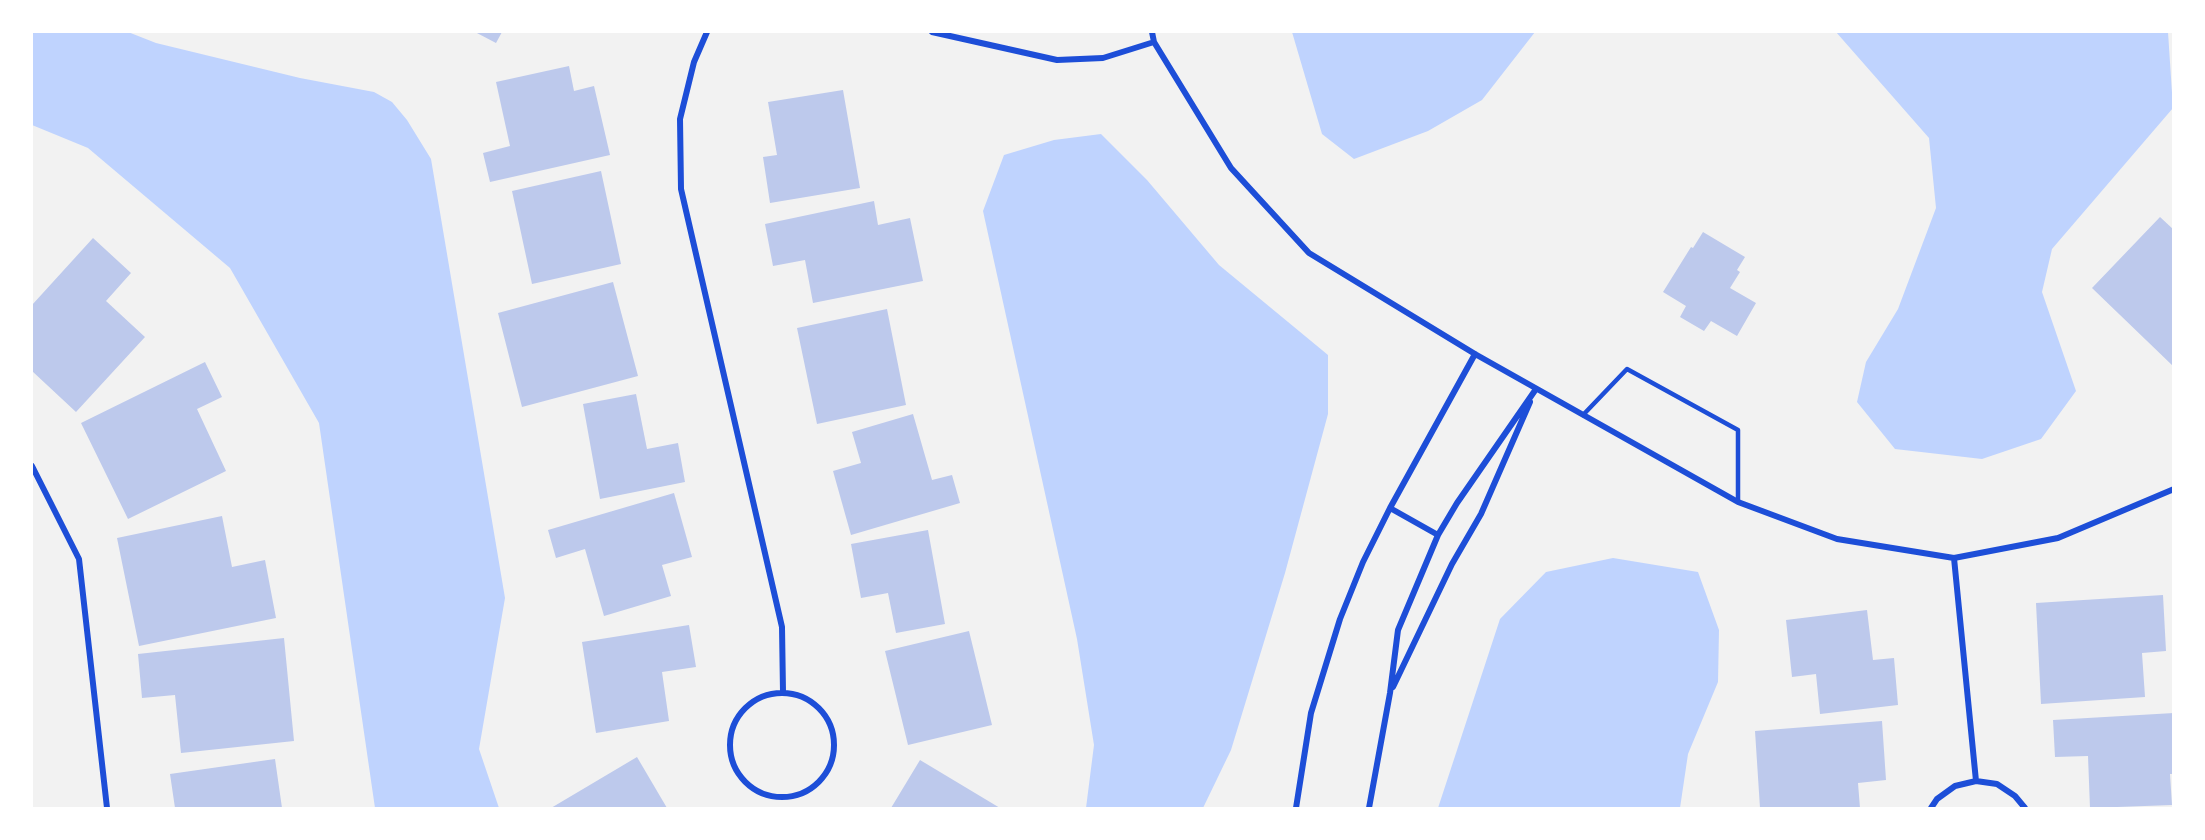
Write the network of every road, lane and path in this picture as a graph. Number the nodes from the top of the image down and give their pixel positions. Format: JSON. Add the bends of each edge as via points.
{"nodes":[{"id":1,"x":707,"y":32,"type":"edge"},
{"id":2,"x":932,"y":32,"type":"edge"},
{"id":3,"x":1152,"y":32,"type":"edge"},
{"id":4,"x":1154,"y":42,"type":"junction"},
{"id":5,"x":1475,"y":354,"type":"junction"},
{"id":6,"x":1536,"y":389,"type":"junction"},
{"id":7,"x":1583,"y":415,"type":"junction"},
{"id":8,"x":32,"y":466,"type":"edge"},
{"id":9,"x":2174,"y":489,"type":"edge"},
{"id":10,"x":1738,"y":502,"type":"junction"},
{"id":11,"x":1390,"y":508,"type":"junction"},
{"id":12,"x":1438,"y":535,"type":"junction"},
{"id":13,"x":1954,"y":558,"type":"junction"},
{"id":14,"x":783,"y":692,"type":"junction"},
{"id":15,"x":1390,"y":693,"type":"junction"},
{"id":16,"x":1976,"y":781,"type":"junction"},
{"id":17,"x":107,"y":808,"type":"edge"},
{"id":18,"x":1296,"y":808,"type":"edge"},
{"id":19,"x":1369,"y":808,"type":"edge"},
{"id":20,"x":1931,"y":808,"type":"edge"},
{"id":21,"x":2025,"y":808,"type":"edge"}],
"edges":[{"from":1,"to":14,"type":"street","via":[[694,62],[680,119],[681,189],[782,627]]},
{"from":2,"to":4,"type":"street","via":[[1057,60],[1103,58]]},
{"from":3,"to":4,"type":"street"},
{"from":4,"to":5,"type":"street","via":[[1231,168],[1309,253]]},
{"from":5,"to":6,"type":"street"},
{"from":5,"to":11,"type":"street"},
{"from":6,"to":7,"type":"street"},
{"from":6,"to":12,"type":"street"},
{"from":6,"to":15,"type":"street","via":[[1481,514],[1452,564]]},
{"from":7,"to":10,"type":"street"},
{"from":7,"to":10,"type":"lane","via":[[1627,369],[1738,430]]},
{"from":8,"to":17,"type":"street","via":[[79,559]]},
{"from":9,"to":13,"type":"street","via":[[2058,538]]},
{"from":10,"to":13,"type":"street","via":[[1837,539]]},
{"from":11,"to":12,"type":"street"},
{"from":11,"to":18,"type":"street","via":[[1363,562],[1337,630],[1311,713]]},
{"from":12,"to":15,"type":"street","via":[[1398,630]]},
{"from":13,"to":16,"type":"street"},
{"from":14,"to":14,"type":"street","via":[[752,701],[740,713],[729,743],[739,775],[750,787],[781,797],[812,788],[824,776],[835,746],[825,714],[800,695]]},
{"from":15,"to":19,"type":"street"},
{"from":16,"to":20,"type":"street","via":[[1955,786]]},
{"from":16,"to":21,"type":"street","via":[[1997,784],[2016,796]]}]}
